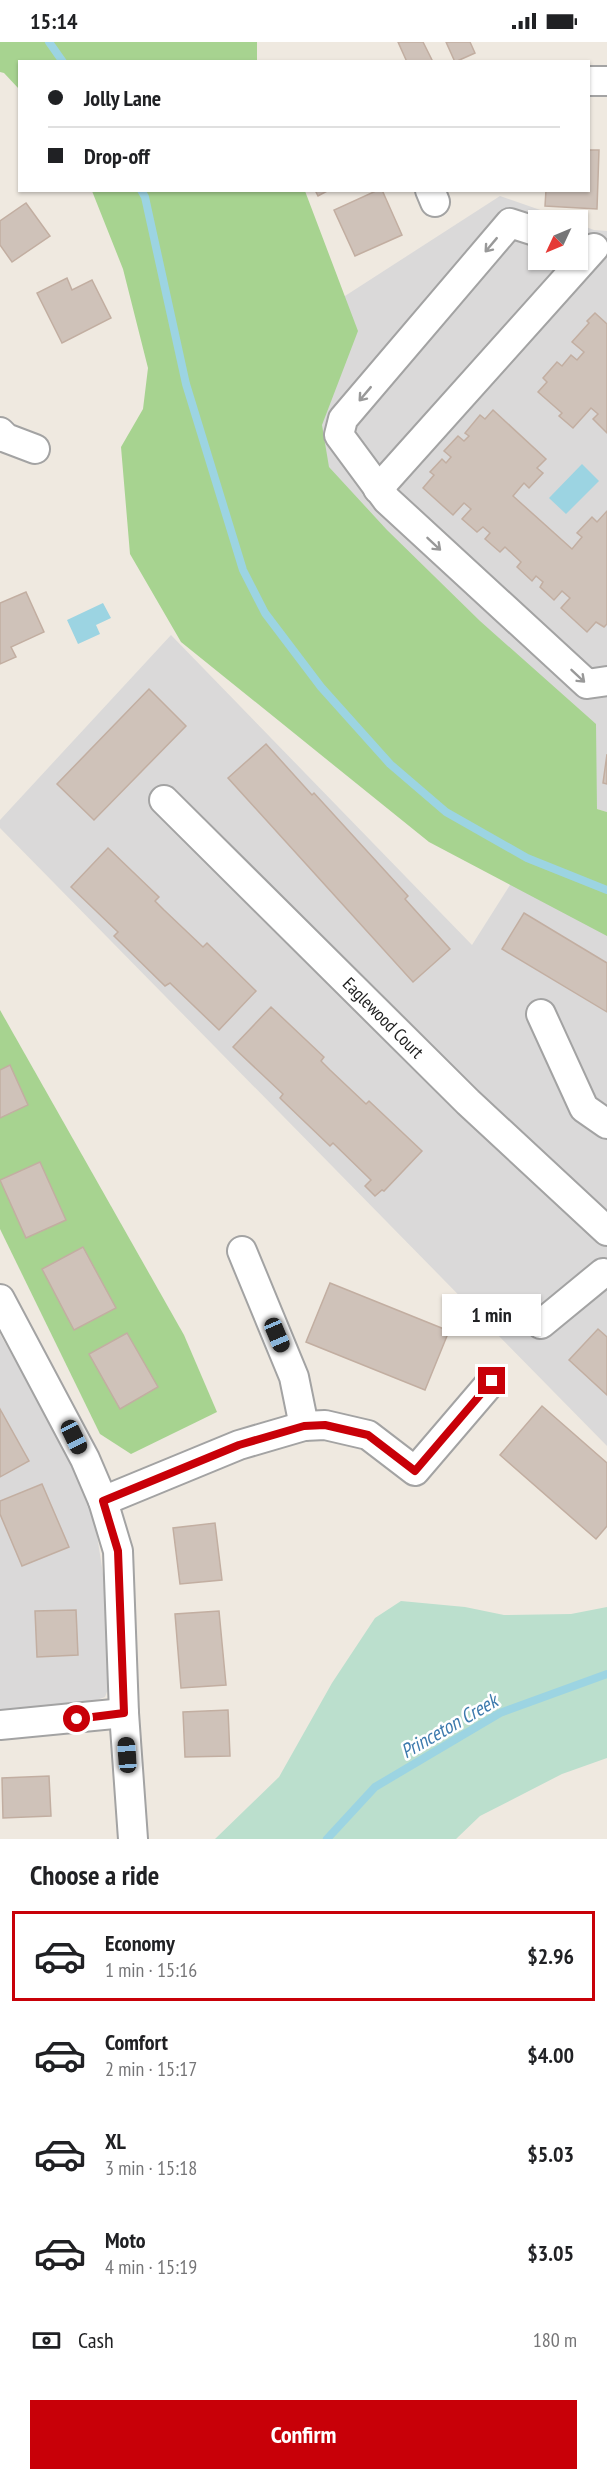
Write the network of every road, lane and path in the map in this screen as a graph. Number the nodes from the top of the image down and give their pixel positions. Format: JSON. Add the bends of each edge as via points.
{"nodes":[{"id":1,"x":590,"y":81,"type":"edge"},
{"id":2,"x":607,"y":81,"type":"edge"},
{"id":3,"x":528,"y":229,"type":"edge"},
{"id":4,"x":593,"y":248,"type":"edge"},
{"id":5,"x":0,"y":432,"type":"edge"},
{"id":6,"x":35,"y":449,"type":"dead end"},
{"id":7,"x":378,"y":489,"type":"junction"},
{"id":8,"x":607,"y":681,"type":"edge"},
{"id":9,"x":164,"y":800,"type":"dead end"},
{"id":10,"x":541,"y":1014,"type":"dead end"},
{"id":11,"x":607,"y":1124,"type":"edge"},
{"id":12,"x":607,"y":1231,"type":"edge"},
{"id":13,"x":242,"y":1251,"type":"dead end"},
{"id":14,"x":606,"y":1278,"type":"edge"},
{"id":15,"x":0,"y":1299,"type":"edge"},
{"id":16,"x":541,"y":1324,"type":"dead end"},
{"id":17,"x":492,"y":1381,"type":"dead end"},
{"id":18,"x":304,"y":1426,"type":"junction"},
{"id":19,"x":103,"y":1501,"type":"junction"},
{"id":20,"x":124,"y":1713,"type":"junction"},
{"id":21,"x":0,"y":1725,"type":"edge"},
{"id":22,"x":133,"y":1839,"type":"edge"}],
"edges":[{"from":1,"to":2,"type":"street"},
{"from":3,"to":7,"type":"street","one_way":true,"via":[[510,223],[343,419],[339,435]]},
{"from":4,"to":7,"type":"street"},
{"from":5,"to":6,"type":"street"},
{"from":7,"to":8,"type":"street","one_way":true,"via":[[587,684]]},
{"from":9,"to":12,"type":"street","name":"Eaglewood Court","via":[[468,1102]]},
{"from":10,"to":11,"type":"street","via":[[584,1108]]},
{"from":13,"to":18,"type":"street","via":[[294,1377]]},
{"from":14,"to":16,"type":"street"},
{"from":15,"to":19,"type":"street","via":[[64,1416]]},
{"from":17,"to":18,"type":"street","via":[[415,1471],[368,1435],[325,1425]]},
{"from":18,"to":19,"type":"street","via":[[239,1445]]},
{"from":19,"to":20,"type":"street","via":[[118,1551]]},
{"from":20,"to":21,"type":"street"},
{"from":20,"to":22,"type":"street"}]}
